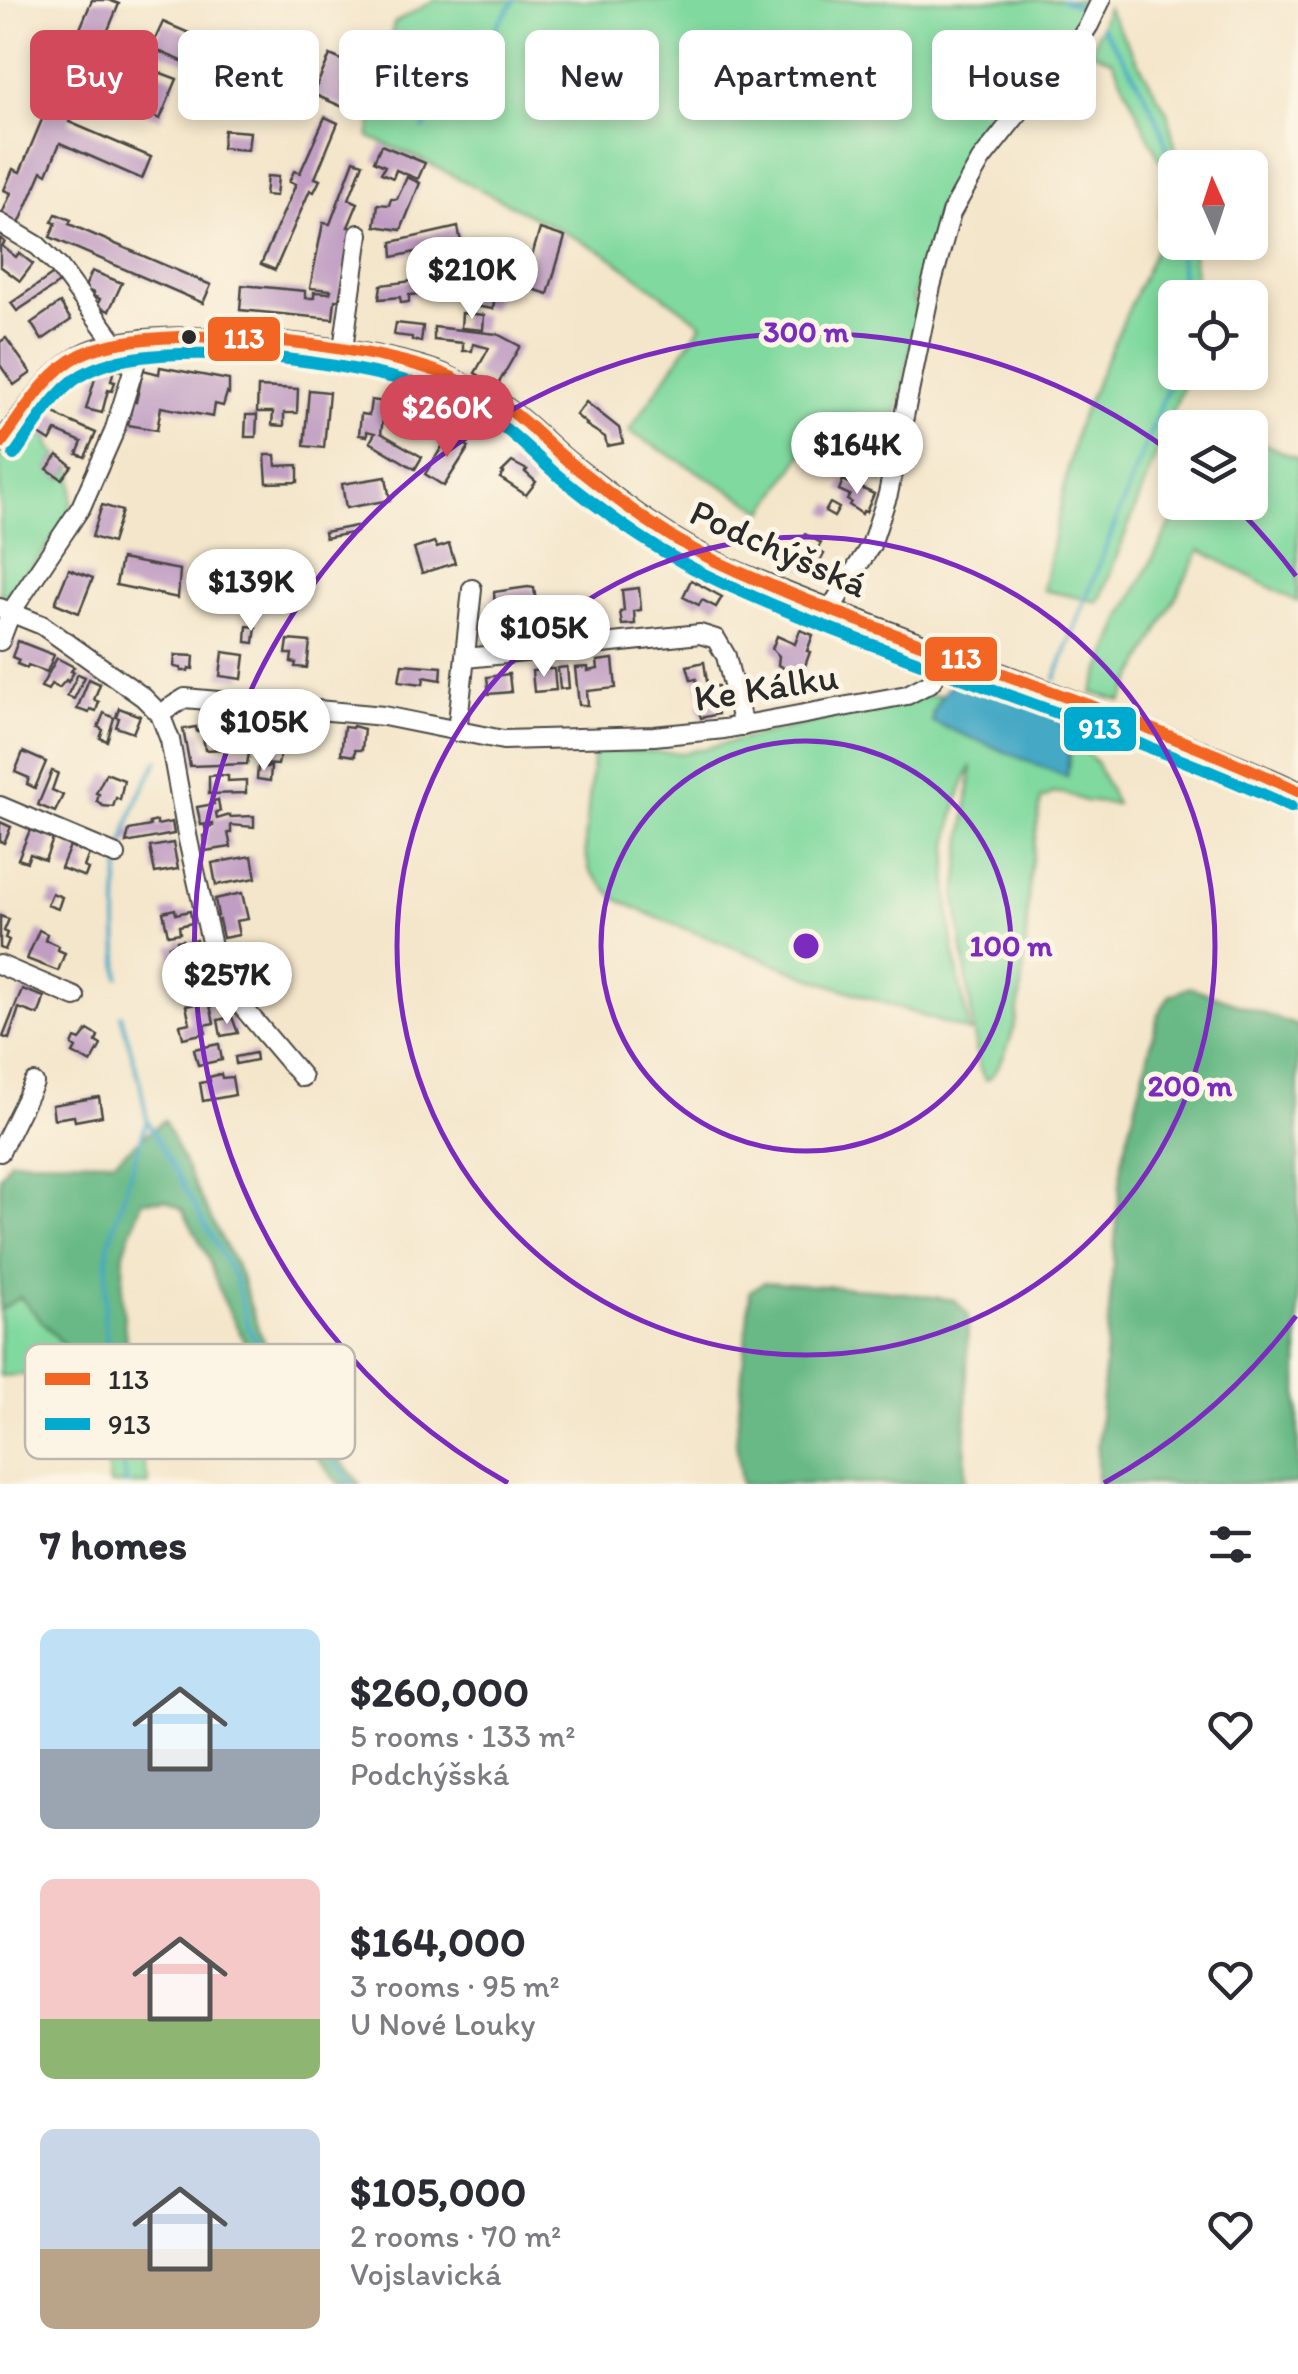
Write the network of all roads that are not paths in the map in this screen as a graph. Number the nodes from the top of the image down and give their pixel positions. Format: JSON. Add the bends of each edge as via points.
{"nodes":[{"id":1,"x":1101,"y":0,"type":"edge"},
{"id":2,"x":0,"y":223,"type":"edge"},
{"id":3,"x":359,"y":234,"type":"dead end"},
{"id":4,"x":143,"y":339,"type":"junction"},
{"id":5,"x":114,"y":343,"type":"junction"},
{"id":6,"x":343,"y":350,"type":"junction"},
{"id":7,"x":0,"y":444,"type":"edge"},
{"id":8,"x":472,"y":590,"type":"dead end"},
{"id":9,"x":831,"y":608,"type":"junction"},
{"id":10,"x":6,"y":610,"type":"edge"},
{"id":11,"x":0,"y":641,"type":"edge"},
{"id":12,"x":952,"y":654,"type":"junction"},
{"id":13,"x":466,"y":658,"type":"junction"},
{"id":14,"x":160,"y":714,"type":"junction"},
{"id":15,"x":744,"y":726,"type":"junction"},
{"id":16,"x":457,"y":732,"type":"junction"},
{"id":17,"x":1298,"y":791,"type":"edge"},
{"id":18,"x":0,"y":806,"type":"edge"},
{"id":19,"x":116,"y":855,"type":"dead end"},
{"id":20,"x":0,"y":965,"type":"edge"},
{"id":21,"x":75,"y":997,"type":"dead end"},
{"id":22,"x":302,"y":1076,"type":"dead end"},
{"id":23,"x":34,"y":1083,"type":"dead end"},
{"id":24,"x":0,"y":1152,"type":"edge"}],
"edges":[{"from":1,"to":9,"type":"street","via":[[1071,53],[981,160],[951,214],[880,522]]},
{"from":2,"to":5,"type":"street","via":[[60,268]]},
{"from":3,"to":6,"type":"street"},
{"from":4,"to":5,"type":"street","name":"Podchýšská"},
{"from":4,"to":6,"type":"street","name":"Podchýšská","via":[[230,338]]},
{"from":4,"to":10,"type":"street","via":[[81,507]]},
{"from":5,"to":7,"type":"street","name":"Podchýšská","via":[[64,366]]},
{"from":6,"to":9,"type":"street","name":"Podchýšská","via":[[444,374],[506,408],[648,523],[732,569]]},
{"from":8,"to":13,"type":"street"},
{"from":9,"to":12,"type":"street","name":"Podchýšská"},
{"from":10,"to":11,"type":"street"},
{"from":10,"to":14,"type":"street","via":[[42,625]]},
{"from":12,"to":15,"type":"street","name":"Ke Kálku","via":[[930,684],[907,695]]},
{"from":12,"to":17,"type":"street","name":"Podchýšská"},
{"from":13,"to":15,"type":"street","via":[[700,634],[716,639],[726,656]]},
{"from":13,"to":16,"type":"street"},
{"from":14,"to":16,"type":"street","name":"Ke Kálku","via":[[185,698],[384,716]]},
{"from":14,"to":22,"type":"street","via":[[214,955],[241,1005]]},
{"from":15,"to":16,"type":"street","name":"Ke Kálku","via":[[503,740]]},
{"from":18,"to":19,"type":"street"},
{"from":20,"to":21,"type":"street"},
{"from":23,"to":24,"type":"street"}]}
